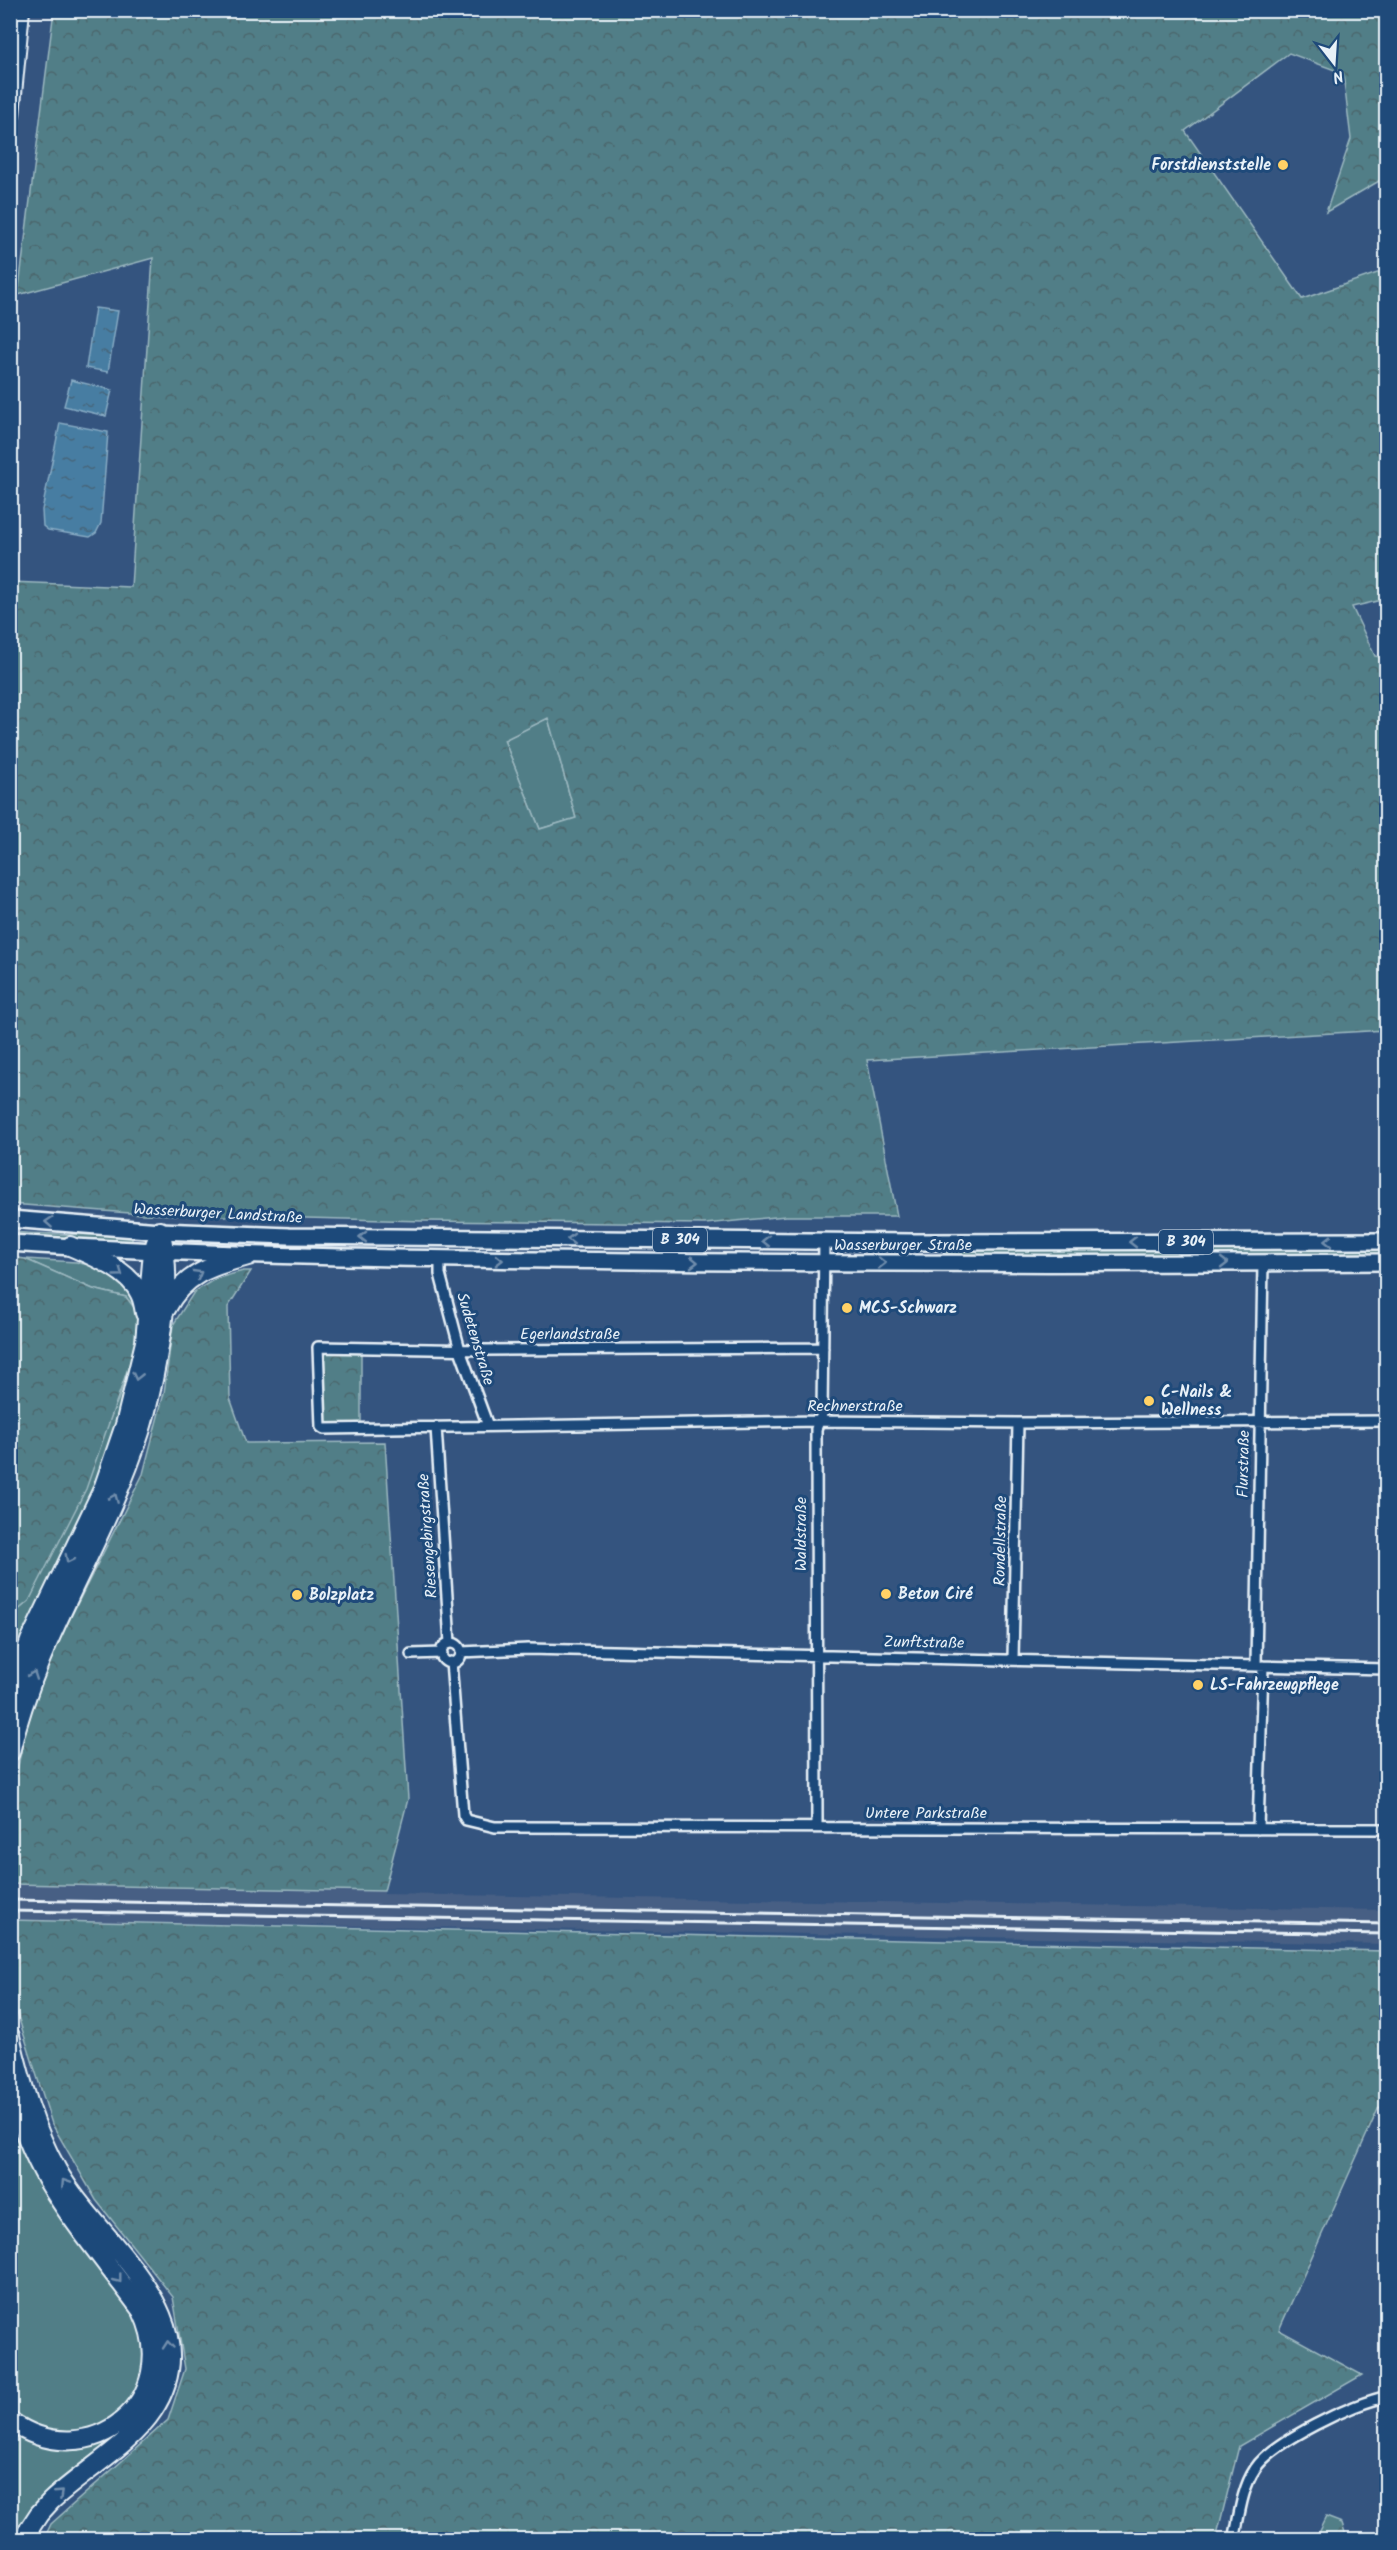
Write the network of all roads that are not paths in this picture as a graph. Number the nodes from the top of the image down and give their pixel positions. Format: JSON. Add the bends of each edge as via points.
{"nodes":[{"id":1,"x":20,"y":10,"type":"edge"},
{"id":2,"x":10,"y":115,"type":"edge"},
{"id":3,"x":12,"y":1219,"type":"edge"},
{"id":4,"x":160,"y":1231,"type":"junction"},
{"id":5,"x":421,"y":1238,"type":"joint"},
{"id":6,"x":1386,"y":1240,"type":"edge"},
{"id":7,"x":824,"y":1241,"type":"junction"},
{"id":8,"x":12,"y":1243,"type":"edge"},
{"id":9,"x":70,"y":1246,"type":"junction"},
{"id":10,"x":160,"y":1251,"type":"junction"},
{"id":11,"x":248,"y":1256,"type":"junction"},
{"id":12,"x":440,"y":1260,"type":"junction"},
{"id":13,"x":1386,"y":1262,"type":"edge"},
{"id":14,"x":824,"y":1263,"type":"junction"},
{"id":15,"x":1263,"y":1263,"type":"junction"},
{"id":16,"x":155,"y":1316,"type":"junction"},
{"id":17,"x":823,"y":1348,"type":"junction"},
{"id":18,"x":460,"y":1350,"type":"junction"},
{"id":19,"x":820,"y":1421,"type":"junction"},
{"id":20,"x":1386,"y":1421,"type":"edge"},
{"id":21,"x":1018,"y":1423,"type":"junction"},
{"id":22,"x":1260,"y":1423,"type":"junction"},
{"id":23,"x":488,"y":1426,"type":"junction"},
{"id":24,"x":436,"y":1427,"type":"junction"},
{"id":25,"x":324,"y":1429,"type":"joint"},
{"id":26,"x":450,"y":1643,"type":"junction"},
{"id":27,"x":461,"y":1652,"type":"junction"},
{"id":28,"x":442,"y":1653,"type":"junction"},
{"id":29,"x":411,"y":1654,"type":"dead end"},
{"id":30,"x":816,"y":1656,"type":"junction"},
{"id":31,"x":1013,"y":1659,"type":"junction"},
{"id":32,"x":451,"y":1662,"type":"junction"},
{"id":33,"x":1259,"y":1666,"type":"junction"},
{"id":34,"x":1386,"y":1669,"type":"edge"},
{"id":35,"x":10,"y":1697,"type":"edge"},
{"id":36,"x":10,"y":1752,"type":"edge"},
{"id":37,"x":817,"y":1827,"type":"junction"},
{"id":38,"x":1258,"y":1829,"type":"junction"},
{"id":39,"x":1386,"y":1829,"type":"edge"},
{"id":40,"x":10,"y":2036,"type":"edge"},
{"id":41,"x":10,"y":2092,"type":"edge"},
{"id":42,"x":1386,"y":2397,"type":"edge"},
{"id":43,"x":10,"y":2421,"type":"edge"},
{"id":44,"x":22,"y":2540,"type":"edge"},
{"id":45,"x":1234,"y":2540,"type":"edge"}],
"edges":[{"from":1,"to":2,"type":"highway"},
{"from":4,"to":3,"type":"main road","name":"Wasserburger Landstraße","number":"B 304","one_way":true},
{"from":5,"to":4,"type":"main road","name":"Wasserburger Landstraße","number":"B 304","one_way":true},
{"from":4,"to":10,"type":"highway"},
{"from":7,"to":5,"type":"main road","name":"Wasserburger Straße","number":"B 304","one_way":true},
{"from":6,"to":7,"type":"main road","name":"Wasserburger Straße","number":"B 304","one_way":true},
{"from":7,"to":14,"type":"street","name":"Waldstraße"},
{"from":8,"to":9,"type":"main road","number":"B 304"},
{"from":9,"to":10,"type":"main road","number":"B 304"},
{"from":9,"to":16,"type":"highway","one_way":true,"via":[[96,1258],[132,1283]]},
{"from":10,"to":11,"type":"main road","number":"B 304"},
{"from":10,"to":16,"type":"highway"},
{"from":11,"to":12,"type":"main road","name":"Wasserburger Straße","number":"B 304"},
{"from":16,"to":11,"type":"highway","one_way":true,"via":[[184,1283],[208,1268]]},
{"from":12,"to":14,"type":"main road","name":"Wasserburger Straße","number":"B 304","one_way":true},
{"from":12,"to":18,"type":"street","name":"Sudetenstraße","via":[[440,1274]]},
{"from":13,"to":15,"type":"main road","name":"Wasserburger Straße","number":"B 304"},
{"from":14,"to":15,"type":"main road","name":"Wasserburger Straße","number":"B 304","one_way":true},
{"from":14,"to":17,"type":"street","name":"Waldstraße"},
{"from":15,"to":22,"type":"street","name":"Flurstraße"},
{"from":16,"to":35,"type":"highway","one_way":true,"via":[[103,1489],[30,1641]]},
{"from":36,"to":16,"type":"highway","one_way":true,"via":[[42,1652],[94,1543],[140,1432],[153,1382]]},
{"from":17,"to":18,"type":"street","name":"Egerlandstraße"},
{"from":17,"to":19,"type":"street","name":"Waldstraße"},
{"from":18,"to":23,"type":"street","name":"Sudetenstraße"},
{"from":18,"to":25,"type":"street","name":"Egerlandstraße","via":[[318,1347]]},
{"from":19,"to":21,"type":"street","name":"Rechnerstraße"},
{"from":19,"to":23,"type":"street","name":"Rechnerstraße"},
{"from":19,"to":30,"type":"street","name":"Waldstraße","via":[[816,1428]]},
{"from":20,"to":22,"type":"street","name":"Rechnerstraße"},
{"from":21,"to":22,"type":"street","name":"Rechnerstraße"},
{"from":21,"to":31,"type":"street","name":"Rondellstraße"},
{"from":22,"to":33,"type":"street","name":"Flurstraße"},
{"from":23,"to":24,"type":"street","name":"Rechnerstraße"},
{"from":24,"to":25,"type":"street","name":"Rechnerstraße"},
{"from":24,"to":26,"type":"street","name":"Riesengebirgstraße"},
{"from":26,"to":27,"type":"street"},
{"from":26,"to":28,"type":"street"},
{"from":27,"to":30,"type":"street","name":"Zunftstraße","via":[[502,1649]]},
{"from":27,"to":32,"type":"street","via":[[459,1659]]},
{"from":28,"to":29,"type":"street"},
{"from":28,"to":32,"type":"street"},
{"from":30,"to":31,"type":"street","name":"Zunftstraße"},
{"from":30,"to":37,"type":"street","name":"Waldstraße"},
{"from":31,"to":33,"type":"street","name":"Zunftstraße"},
{"from":32,"to":37,"type":"street","name":"Untere Parkstraße","via":[[461,1805],[466,1820],[502,1828]]},
{"from":33,"to":34,"type":"street","name":"Zunftstraße"},
{"from":33,"to":38,"type":"street","name":"Flurstraße"},
{"from":37,"to":38,"type":"street","name":"Untere Parkstraße"},
{"from":38,"to":39,"type":"street","name":"Untere Parkstraße"},
{"from":44,"to":40,"type":"highway","one_way":true,"via":[[51,2501],[145,2422],[166,2381],[169,2344],[151,2293],[58,2171],[40,2133]]},
{"from":41,"to":43,"type":"highway","one_way":true,"via":[[47,2180],[142,2311],[154,2347],[147,2386],[131,2411],[111,2428],[68,2442],[35,2436]]},
{"from":42,"to":45,"type":"street","via":[[1351,2408],[1269,2452],[1253,2471]]}]}
